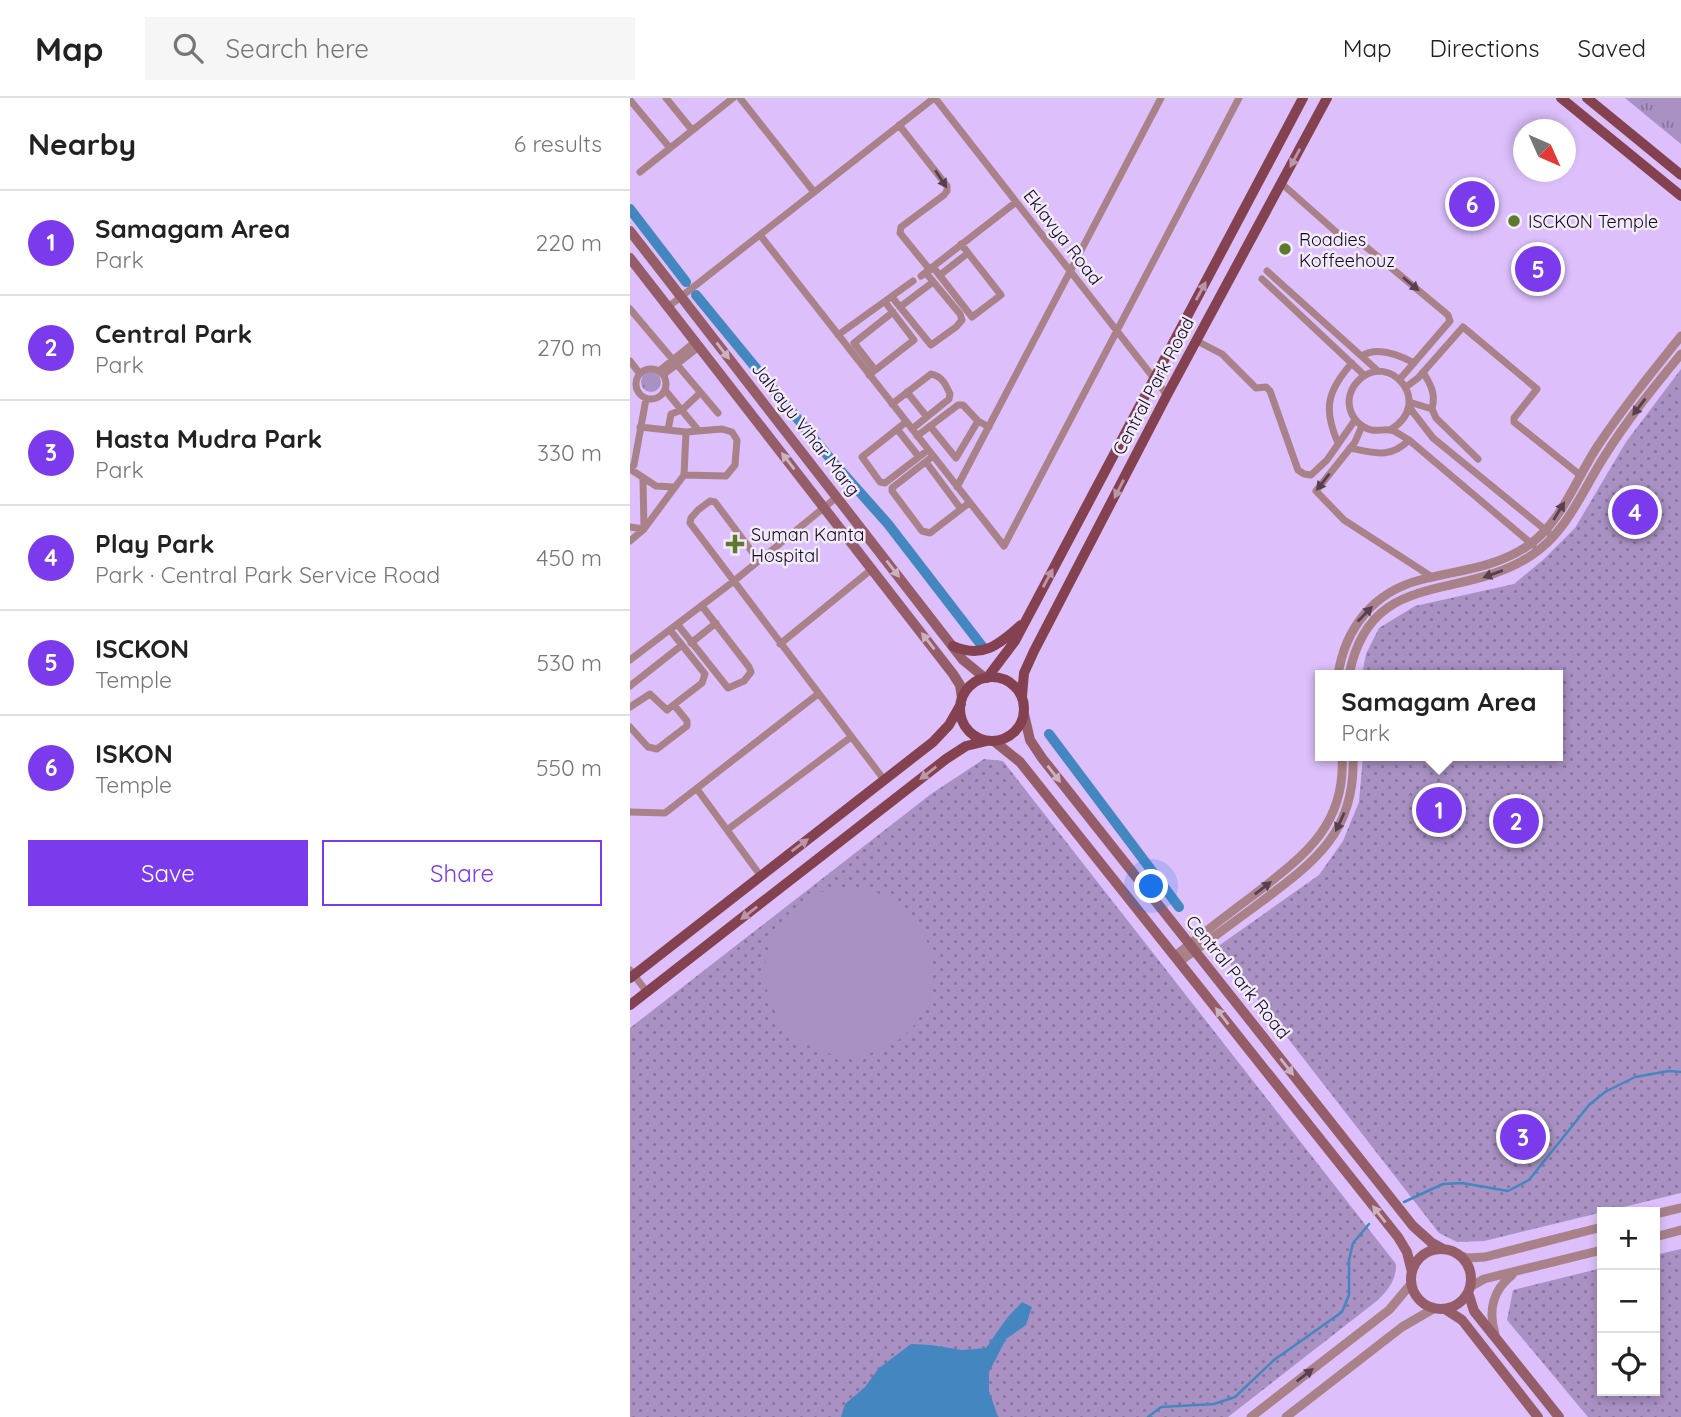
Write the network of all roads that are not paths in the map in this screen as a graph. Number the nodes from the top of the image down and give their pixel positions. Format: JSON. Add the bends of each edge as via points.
{"nodes":[{"id":1,"x":666,"y":98,"type":"edge"},
{"id":2,"x":733,"y":98,"type":"edge"},
{"id":3,"x":740,"y":98,"type":"edge"},
{"id":4,"x":934,"y":98,"type":"edge"},
{"id":5,"x":1161,"y":98,"type":"edge"},
{"id":6,"x":1239,"y":98,"type":"edge"},
{"id":7,"x":1304,"y":98,"type":"edge"},
{"id":8,"x":1327,"y":98,"type":"edge"},
{"id":9,"x":1561,"y":98,"type":"edge"},
{"id":10,"x":1587,"y":98,"type":"edge"},
{"id":11,"x":630,"y":100,"type":"edge"},
{"id":12,"x":899,"y":125,"type":"junction"},
{"id":13,"x":692,"y":130,"type":"junction"},
{"id":14,"x":670,"y":148,"type":"junction"},
{"id":15,"x":640,"y":172,"type":"dead end"},
{"id":16,"x":1681,"y":175,"type":"edge"},
{"id":17,"x":1282,"y":183,"type":"junction"},
{"id":18,"x":814,"y":192,"type":"junction"},
{"id":19,"x":1681,"y":196,"type":"edge"},
{"id":20,"x":1016,"y":202,"type":"junction"},
{"id":21,"x":630,"y":231,"type":"edge"},
{"id":22,"x":760,"y":235,"type":"junction"},
{"id":23,"x":961,"y":244,"type":"junction"},
{"id":24,"x":968,"y":253,"type":"junction"},
{"id":25,"x":630,"y":258,"type":"edge"},
{"id":26,"x":927,"y":271,"type":"junction"},
{"id":27,"x":1071,"y":271,"type":"junction"},
{"id":28,"x":1267,"y":271,"type":"dead end"},
{"id":29,"x":940,"y":275,"type":"junction"},
{"id":30,"x":1262,"y":279,"type":"dead end"},
{"id":31,"x":913,"y":281,"type":"dead end"},
{"id":32,"x":933,"y":282,"type":"junction"},
{"id":33,"x":684,"y":295,"type":"junction"},
{"id":34,"x":889,"y":299,"type":"junction"},
{"id":35,"x":668,"y":307,"type":"junction"},
{"id":36,"x":900,"y":307,"type":"junction"},
{"id":37,"x":630,"y":309,"type":"edge"},
{"id":38,"x":893,"y":312,"type":"junction"},
{"id":39,"x":1117,"y":331,"type":"junction"},
{"id":40,"x":838,"y":335,"type":"junction"},
{"id":41,"x":1681,"y":336,"type":"edge"},
{"id":42,"x":1197,"y":341,"type":"junction"},
{"id":43,"x":698,"y":344,"type":"junction"},
{"id":44,"x":1681,"y":354,"type":"edge"},
{"id":45,"x":1362,"y":356,"type":"junction"},
{"id":46,"x":630,"y":360,"type":"edge"},
{"id":47,"x":675,"y":362,"type":"junction"},
{"id":48,"x":1352,"y":363,"type":"junction"},
{"id":49,"x":1414,"y":363,"type":"junction"},
{"id":50,"x":1378,"y":371,"type":"junction"},
{"id":51,"x":1423,"y":372,"type":"junction"},
{"id":52,"x":661,"y":373,"type":"junction"},
{"id":53,"x":872,"y":373,"type":"junction"},
{"id":54,"x":640,"y":374,"type":"junction"},
{"id":55,"x":1364,"y":375,"type":"junction"},
{"id":56,"x":1155,"y":379,"type":"junction"},
{"id":57,"x":1400,"y":379,"type":"junction"},
{"id":58,"x":1406,"y":387,"type":"junction"},
{"id":59,"x":633,"y":388,"type":"edge"},
{"id":60,"x":664,"y":390,"type":"junction"},
{"id":61,"x":907,"y":392,"type":"junction"},
{"id":62,"x":701,"y":393,"type":"junction"},
{"id":63,"x":1167,"y":394,"type":"junction"},
{"id":64,"x":646,"y":399,"type":"junction"},
{"id":65,"x":892,"y":404,"type":"junction"},
{"id":66,"x":1409,"y":405,"type":"junction"},
{"id":67,"x":1432,"y":409,"type":"junction"},
{"id":68,"x":682,"y":410,"type":"junction"},
{"id":69,"x":718,"y":413,"type":"dead end"},
{"id":70,"x":927,"y":417,"type":"junction"},
{"id":71,"x":1355,"y":420,"type":"junction"},
{"id":72,"x":978,"y":421,"type":"junction"},
{"id":73,"x":906,"y":422,"type":"junction"},
{"id":74,"x":930,"y":426,"type":"junction"},
{"id":75,"x":1362,"y":426,"type":"junction"},
{"id":76,"x":640,"y":427,"type":"junction"},
{"id":77,"x":989,"y":427,"type":"junction"},
{"id":78,"x":897,"y":429,"type":"junction"},
{"id":79,"x":668,"y":430,"type":"junction"},
{"id":80,"x":698,"y":430,"type":"junction"},
{"id":81,"x":1390,"y":430,"type":"junction"},
{"id":82,"x":686,"y":432,"type":"junction"},
{"id":83,"x":914,"y":433,"type":"junction"},
{"id":84,"x":1409,"y":440,"type":"junction"},
{"id":85,"x":1338,"y":443,"type":"junction"},
{"id":86,"x":1350,"y":448,"type":"junction"},
{"id":87,"x":927,"y":456,"type":"junction"},
{"id":88,"x":1478,"y":459,"type":"dead end"},
{"id":89,"x":630,"y":469,"type":"edge"},
{"id":90,"x":684,"y":475,"type":"junction"},
{"id":91,"x":1580,"y":475,"type":"junction"},
{"id":92,"x":643,"y":479,"type":"junction"},
{"id":93,"x":957,"y":487,"type":"junction"},
{"id":94,"x":674,"y":488,"type":"junction"},
{"id":95,"x":837,"y":497,"type":"junction"},
{"id":96,"x":969,"y":503,"type":"junction"},
{"id":97,"x":824,"y":508,"type":"junction"},
{"id":98,"x":961,"y":509,"type":"junction"},
{"id":99,"x":630,"y":527,"type":"edge"},
{"id":100,"x":644,"y":529,"type":"junction"},
{"id":101,"x":1545,"y":531,"type":"junction"},
{"id":102,"x":1554,"y":537,"type":"junction"},
{"id":103,"x":630,"y":541,"type":"edge"},
{"id":104,"x":1531,"y":543,"type":"junction"},
{"id":105,"x":1540,"y":550,"type":"junction"},
{"id":106,"x":759,"y":561,"type":"junction"},
{"id":107,"x":872,"y":569,"type":"junction"},
{"id":108,"x":1432,"y":578,"type":"junction"},
{"id":109,"x":734,"y":581,"type":"junction"},
{"id":110,"x":702,"y":606,"type":"junction"},
{"id":111,"x":1027,"y":618,"type":"junction"},
{"id":112,"x":716,"y":623,"type":"junction"},
{"id":113,"x":678,"y":625,"type":"junction"},
{"id":114,"x":670,"y":630,"type":"junction"},
{"id":115,"x":691,"y":643,"type":"junction"},
{"id":116,"x":780,"y":644,"type":"junction"},
{"id":117,"x":682,"y":645,"type":"junction"},
{"id":118,"x":953,"y":646,"type":"junction"},
{"id":119,"x":630,"y":660,"type":"edge"},
{"id":120,"x":1339,"y":670,"type":"edge"},
{"id":121,"x":1350,"y":670,"type":"edge"},
{"id":122,"x":986,"y":678,"type":"junction"},
{"id":123,"x":630,"y":686,"type":"edge"},
{"id":124,"x":818,"y":694,"type":"junction"},
{"id":125,"x":1022,"y":696,"type":"junction"},
{"id":126,"x":961,"y":701,"type":"junction"},
{"id":127,"x":674,"y":705,"type":"junction"},
{"id":128,"x":630,"y":707,"type":"edge"},
{"id":129,"x":1024,"y":714,"type":"junction"},
{"id":130,"x":630,"y":727,"type":"edge"},
{"id":131,"x":851,"y":737,"type":"junction"},
{"id":132,"x":990,"y":741,"type":"junction"},
{"id":133,"x":1342,"y":761,"type":"edge"},
{"id":134,"x":1353,"y":761,"type":"edge"},
{"id":135,"x":885,"y":780,"type":"junction"},
{"id":136,"x":697,"y":789,"type":"junction"},
{"id":137,"x":630,"y":812,"type":"edge"},
{"id":138,"x":727,"y":830,"type":"junction"},
{"id":139,"x":760,"y":875,"type":"junction"},
{"id":140,"x":1192,"y":948,"type":"junction"},
{"id":141,"x":1177,"y":959,"type":"junction"},
{"id":142,"x":631,"y":974,"type":"edge"},
{"id":143,"x":647,"y":992,"type":"junction"},
{"id":144,"x":630,"y":1005,"type":"edge"},
{"id":145,"x":1681,"y":1208,"type":"edge"},
{"id":146,"x":1660,"y":1213,"type":"edge"},
{"id":147,"x":1597,"y":1228,"type":"edge"},
{"id":148,"x":1681,"y":1230,"type":"edge"},
{"id":149,"x":1660,"y":1236,"type":"edge"},
{"id":150,"x":1443,"y":1249,"type":"junction"},
{"id":151,"x":1597,"y":1251,"type":"edge"},
{"id":152,"x":1459,"y":1255,"type":"junction"},
{"id":153,"x":1516,"y":1272,"type":"junction"},
{"id":154,"x":1411,"y":1278,"type":"junction"},
{"id":155,"x":1469,"y":1290,"type":"junction"},
{"id":156,"x":1439,"y":1309,"type":"junction"},
{"id":157,"x":1495,"y":1336,"type":"junction"},
{"id":158,"x":1251,"y":1417,"type":"edge"},
{"id":159,"x":1286,"y":1417,"type":"edge"},
{"id":160,"x":1538,"y":1417,"type":"edge"},
{"id":161,"x":1559,"y":1417,"type":"edge"}],
"edges":[{"from":1,"to":13,"type":"street"},
{"from":2,"to":13,"type":"street"},
{"from":3,"to":18,"type":"street"},
{"from":4,"to":12,"type":"street"},
{"from":4,"to":20,"type":"street","name":"Eklavya Road"},
{"from":5,"to":27,"type":"street"},
{"from":6,"to":39,"type":"street"},
{"from":56,"to":7,"type":"main road","name":"Central Park Road","one_way":true},
{"from":8,"to":17,"type":"main road","name":"Central Park Road","one_way":true},
{"from":9,"to":19,"type":"main road"},
{"from":10,"to":16,"type":"main road"},
{"from":11,"to":14,"type":"street"},
{"from":12,"to":18,"type":"street"},
{"from":12,"to":26,"type":"street","one_way":true,"via":[[947,186],[944,195],[901,227],[900,233]]},
{"from":13,"to":14,"type":"street"},
{"from":14,"to":15,"type":"street"},
{"from":17,"to":42,"type":"main road","name":"Central Park Road"},
{"from":17,"to":49,"type":"street","one_way":true,"via":[[1349,243],[1365,246],[1448,315],[1450,321]]},
{"from":18,"to":22,"type":"street"},
{"from":20,"to":23,"type":"street"},
{"from":20,"to":27,"type":"street","name":"Eklavya Road"},
{"from":21,"to":33,"type":"main road","name":"Jalvayu Vihar Marg"},
{"from":22,"to":33,"type":"street"},
{"from":22,"to":40,"type":"street"},
{"from":23,"to":24,"type":"street"},
{"from":23,"to":26,"type":"street"},
{"from":24,"to":29,"type":"street"},
{"from":24,"to":29,"type":"street","via":[[1001,295],[972,317]]},
{"from":25,"to":35,"type":"main road","name":"Jalvayu Vihar Marg"},
{"from":26,"to":29,"type":"street"},
{"from":26,"to":32,"type":"street"},
{"from":27,"to":39,"type":"street","name":"Eklavya Road"},
{"from":27,"to":77,"type":"street"},
{"from":28,"to":45,"type":"street"},
{"from":30,"to":48,"type":"street"},
{"from":31,"to":34,"type":"street"},
{"from":32,"to":36,"type":"street"},
{"from":32,"to":36,"type":"street","via":[[960,314],[962,320],[956,327],[931,345]]},
{"from":33,"to":35,"type":"street"},
{"from":33,"to":95,"type":"main road","name":"Jalvayu Vihar Marg","one_way":true},
{"from":34,"to":36,"type":"street"},
{"from":34,"to":38,"type":"street"},
{"from":34,"to":40,"type":"street"},
{"from":35,"to":43,"type":"main road","name":"Jalvayu Vihar Marg"},
{"from":37,"to":47,"type":"street"},
{"from":38,"to":53,"type":"street","via":[[854,343]]},
{"from":38,"to":53,"type":"street","via":[[914,340]]},
{"from":39,"to":56,"type":"street","name":"Eklavya Road"},
{"from":39,"to":96,"type":"street","via":[[1003,546]]},
{"from":40,"to":53,"type":"street"},
{"from":41,"to":91,"type":"street","via":[[1630,400]]},
{"from":42,"to":63,"type":"main road","name":"Central Park Road"},
{"from":42,"to":85,"type":"street","via":[[1222,354],[1256,388],[1270,391],[1298,470],[1311,475]]},
{"from":43,"to":47,"type":"street"},
{"from":97,"to":43,"type":"main road","name":"Jalvayu Vihar Marg","one_way":true},
{"from":44,"to":102,"type":"street","one_way":true,"via":[[1621,432]]},
{"from":45,"to":49,"type":"street","via":[[1382,352]]},
{"from":45,"to":50,"type":"street"},
{"from":46,"to":54,"type":"street"},
{"from":47,"to":52,"type":"street"},
{"from":47,"to":62,"type":"street"},
{"from":48,"to":55,"type":"street"},
{"from":48,"to":85,"type":"street","via":[[1332,391],[1328,406]]},
{"from":49,"to":57,"type":"street"},
{"from":50,"to":55,"type":"street"},
{"from":50,"to":57,"type":"street"},
{"from":51,"to":58,"type":"street"},
{"from":51,"to":67,"type":"street","via":[[1433,393]]},
{"from":51,"to":91,"type":"street","via":[[1463,327],[1537,389],[1514,422]]},
{"from":52,"to":54,"type":"street","via":[[649,369]]},
{"from":52,"to":60,"type":"street"},
{"from":53,"to":65,"type":"street"},
{"from":54,"to":59,"type":"street"},
{"from":55,"to":71,"type":"street","via":[[1349,401]]},
{"from":56,"to":63,"type":"street","name":"Eklavya Road"},
{"from":111,"to":56,"type":"main road","name":"Central Park Road","one_way":true},
{"from":57,"to":58,"type":"street"},
{"from":58,"to":66,"type":"street"},
{"from":59,"to":64,"type":"street"},
{"from":60,"to":64,"type":"street","via":[[654,399]]},
{"from":60,"to":68,"type":"street"},
{"from":61,"to":65,"type":"street"},
{"from":61,"to":70,"type":"street"},
{"from":61,"to":70,"type":"street","via":[[931,374],[945,383],[949,399]]},
{"from":62,"to":68,"type":"street"},
{"from":62,"to":69,"type":"street"},
{"from":63,"to":125,"type":"main road","name":"Central Park Road","one_way":true,"via":[[1028,663]]},
{"from":64,"to":76,"type":"street"},
{"from":65,"to":73,"type":"street"},
{"from":66,"to":67,"type":"street"},
{"from":66,"to":81,"type":"street","via":[[1406,417]]},
{"from":66,"to":101,"type":"street","via":[[1433,438]]},
{"from":67,"to":88,"type":"street"},
{"from":68,"to":79,"type":"street","via":[[671,414]]},
{"from":68,"to":80,"type":"street"},
{"from":70,"to":83,"type":"street"},
{"from":71,"to":75,"type":"street"},
{"from":71,"to":85,"type":"street"},
{"from":72,"to":74,"type":"street","via":[[958,405]]},
{"from":72,"to":74,"type":"street","via":[[956,458]]},
{"from":72,"to":77,"type":"street"},
{"from":73,"to":78,"type":"street"},
{"from":73,"to":83,"type":"street"},
{"from":74,"to":83,"type":"street"},
{"from":75,"to":81,"type":"street"},
{"from":75,"to":86,"type":"street"},
{"from":76,"to":79,"type":"street"},
{"from":76,"to":89,"type":"street"},
{"from":77,"to":93,"type":"street"},
{"from":78,"to":87,"type":"street"},
{"from":78,"to":87,"type":"street","via":[[862,457],[880,482]]},
{"from":79,"to":82,"type":"street"},
{"from":80,"to":82,"type":"street"},
{"from":80,"to":90,"type":"street","via":[[732,432],[737,440],[735,465],[726,475]]},
{"from":81,"to":84,"type":"street"},
{"from":82,"to":90,"type":"street"},
{"from":83,"to":87,"type":"street"},
{"from":84,"to":86,"type":"street","via":[[1390,453]]},
{"from":84,"to":104,"type":"street"},
{"from":86,"to":108,"type":"street","one_way":true,"via":[[1316,491],[1344,520]]},
{"from":87,"to":93,"type":"street"},
{"from":87,"to":98,"type":"street"},
{"from":87,"to":98,"type":"street","via":[[892,488],[922,531],[930,533]]},
{"from":89,"to":92,"type":"street"},
{"from":90,"to":94,"type":"street"},
{"from":101,"to":91,"type":"street","one_way":true},
{"from":92,"to":94,"type":"street"},
{"from":92,"to":100,"type":"street"},
{"from":93,"to":96,"type":"street"},
{"from":94,"to":100,"type":"street"},
{"from":95,"to":97,"type":"street"},
{"from":95,"to":118,"type":"main road","name":"Jalvayu Vihar Marg","one_way":true},
{"from":96,"to":98,"type":"street"},
{"from":97,"to":106,"type":"street"},
{"from":97,"to":107,"type":"main road","name":"Jalvayu Vihar Marg"},
{"from":99,"to":100,"type":"street"},
{"from":100,"to":103,"type":"street"},
{"from":101,"to":102,"type":"street"},
{"from":101,"to":104,"type":"street"},
{"from":102,"to":105,"type":"street"},
{"from":104,"to":105,"type":"street"},
{"from":104,"to":108,"type":"street","via":[[1493,563]]},
{"from":105,"to":121,"type":"street","one_way":true,"via":[[1497,573],[1417,592],[1391,605],[1360,637]]},
{"from":106,"to":109,"type":"street"},
{"from":106,"to":109,"type":"street","via":[[717,503],[710,501],[698,510],[690,523]]},
{"from":107,"to":116,"type":"street"},
{"from":126,"to":107,"type":"main road","name":"Jalvayu Vihar Marg","one_way":true,"via":[[958,680]]},
{"from":120,"to":108,"type":"street","one_way":true,"via":[[1346,642],[1361,616],[1396,589]]},
{"from":109,"to":110,"type":"street"},
{"from":109,"to":116,"type":"street"},
{"from":110,"to":112,"type":"street"},
{"from":110,"to":113,"type":"street"},
{"from":111,"to":118,"type":"main road","via":[[1003,640],[982,651],[967,652]]},
{"from":111,"to":122,"type":"main road","name":"Central Park Road"},
{"from":112,"to":115,"type":"street"},
{"from":112,"to":115,"type":"street","via":[[749,667],[751,672],[744,681],[728,688]]},
{"from":113,"to":114,"type":"street"},
{"from":113,"to":115,"type":"street"},
{"from":114,"to":117,"type":"street"},
{"from":114,"to":119,"type":"street"},
{"from":116,"to":124,"type":"street"},
{"from":117,"to":123,"type":"street"},
{"from":117,"to":127,"type":"street","via":[[705,674],[702,683]]},
{"from":118,"to":122,"type":"main road","name":"Jalvayu Vihar Marg"},
{"from":122,"to":125,"type":"main road","via":[[1009,682]]},
{"from":122,"to":126,"type":"main road","via":[[969,687]]},
{"from":124,"to":131,"type":"street"},
{"from":124,"to":136,"type":"street"},
{"from":125,"to":129,"type":"main road"},
{"from":126,"to":132,"type":"main road","via":[[966,728],[975,737]]},
{"from":126,"to":135,"type":"main road","via":[[942,733]]},
{"from":127,"to":128,"type":"street","via":[[664,709],[650,694]]},
{"from":127,"to":130,"type":"street","via":[[687,726],[657,749],[648,747]]},
{"from":129,"to":132,"type":"main road","via":[[1016,731]]},
{"from":129,"to":140,"type":"main road","name":"Central Park Road","one_way":true,"via":[[1030,740],[1042,758]]},
{"from":131,"to":135,"type":"street"},
{"from":131,"to":138,"type":"street"},
{"from":132,"to":141,"type":"main road","name":"Central Park Road","via":[[1020,762]]},
{"from":132,"to":143,"type":"main road","one_way":true,"via":[[966,746],[946,759]]},
{"from":140,"to":133,"type":"street","one_way":true,"via":[[1315,843],[1337,802]]},
{"from":134,"to":140,"type":"street","one_way":true,"via":[[1348,805],[1324,850],[1297,876]]},
{"from":139,"to":135,"type":"main road","one_way":true},
{"from":136,"to":137,"type":"street","via":[[665,813]]},
{"from":136,"to":138,"type":"street"},
{"from":138,"to":139,"type":"street"},
{"from":139,"to":142,"type":"main road"},
{"from":140,"to":141,"type":"street"},
{"from":140,"to":150,"type":"main road","name":"Central Park Road","one_way":true,"via":[[1419,1232]]},
{"from":154,"to":141,"type":"main road","name":"Central Park Road","one_way":true,"via":[[1407,1252],[1398,1237]]},
{"from":142,"to":143,"type":"street"},
{"from":143,"to":144,"type":"main road"},
{"from":145,"to":146,"type":"street"},
{"from":147,"to":152,"type":"street","via":[[1485,1257]]},
{"from":148,"to":149,"type":"street"},
{"from":150,"to":152,"type":"main road"},
{"from":150,"to":154,"type":"main road","via":[[1417,1261]]},
{"from":151,"to":153,"type":"street"},
{"from":152,"to":155,"type":"main road","via":[[1469,1269]]},
{"from":153,"to":155,"type":"street","via":[[1484,1279]]},
{"from":153,"to":157,"type":"street","via":[[1501,1285],[1493,1301]]},
{"from":154,"to":156,"type":"main road","via":[[1418,1299]]},
{"from":158,"to":154,"type":"street","one_way":true,"via":[[1389,1310]]},
{"from":155,"to":156,"type":"main road","via":[[1456,1305]]},
{"from":155,"to":157,"type":"main road","via":[[1472,1307]]},
{"from":156,"to":159,"type":"street","via":[[1402,1327]]},
{"from":156,"to":160,"type":"main road","via":[[1462,1320]]},
{"from":157,"to":161,"type":"main road"}]}
